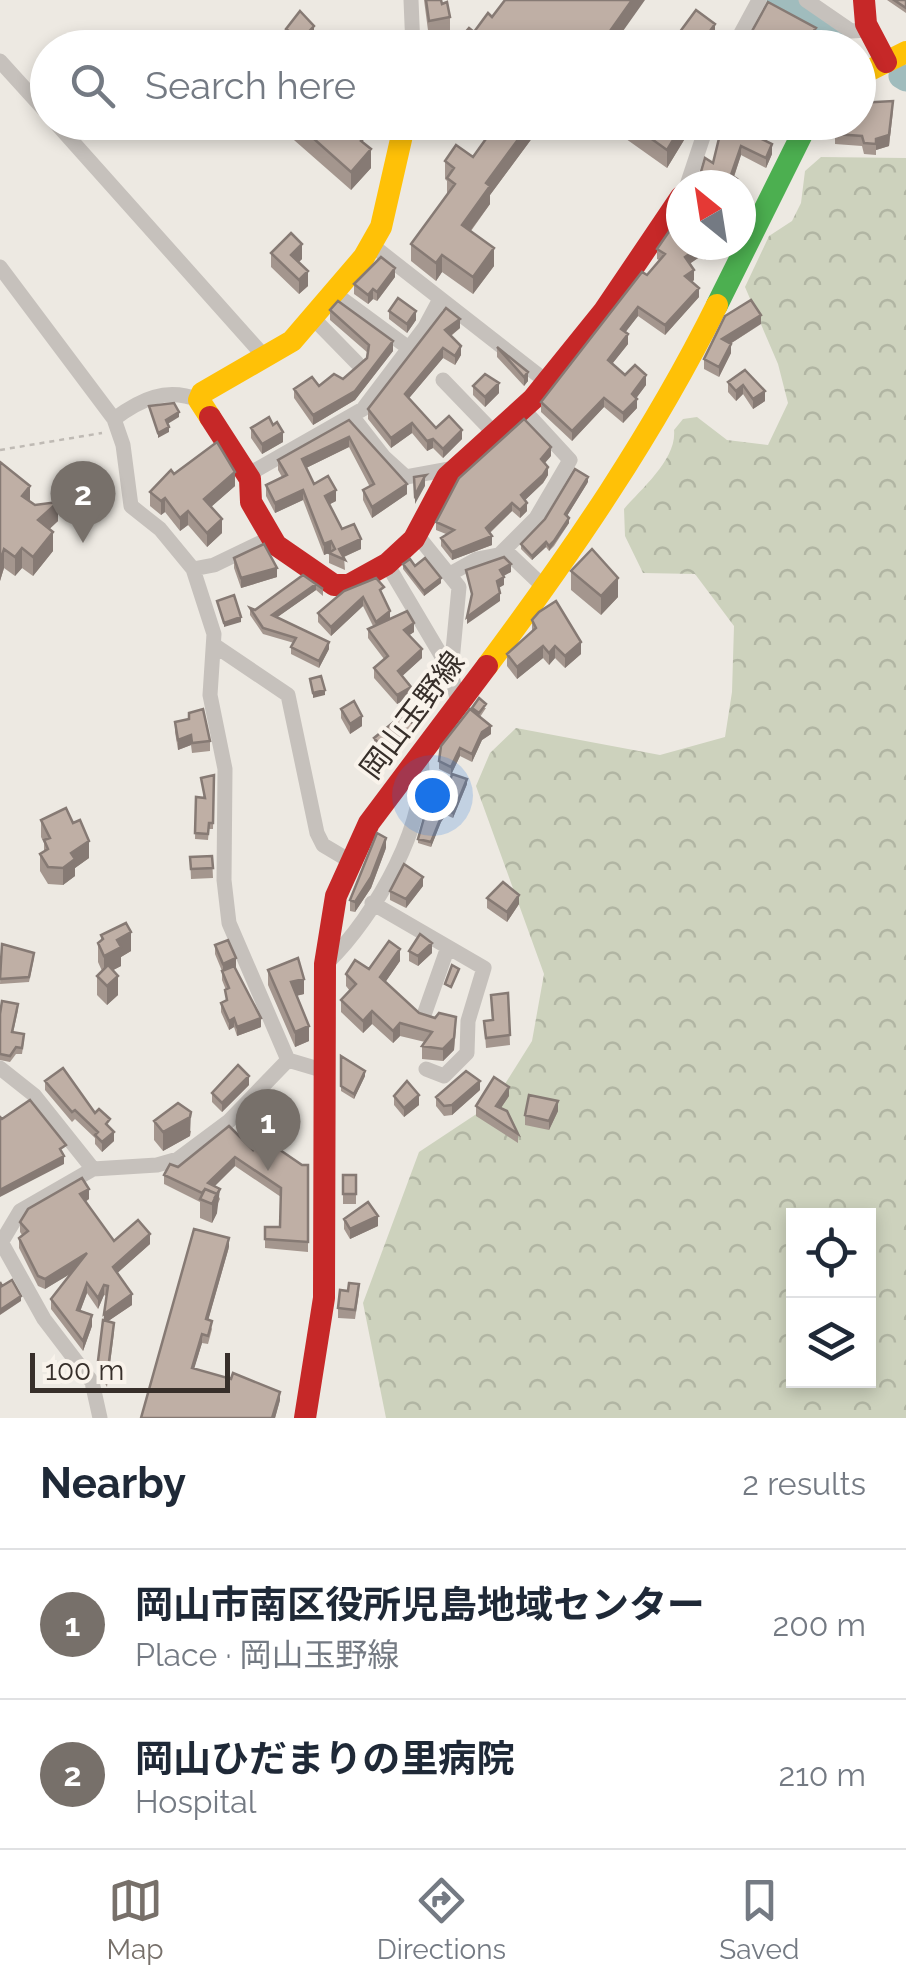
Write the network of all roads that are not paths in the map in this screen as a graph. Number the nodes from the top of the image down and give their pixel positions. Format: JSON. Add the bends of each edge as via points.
{"nodes":[{"id":1,"x":411,"y":0,"type":"edge"},
{"id":2,"x":806,"y":0,"type":"edge"},
{"id":3,"x":864,"y":0,"type":"edge"},
{"id":4,"x":754,"y":2,"type":"edge"},
{"id":5,"x":412,"y":30,"type":"edge"},
{"id":6,"x":741,"y":30,"type":"edge"},
{"id":7,"x":850,"y":30,"type":"edge"},
{"id":8,"x":868,"y":30,"type":"edge"},
{"id":9,"x":876,"y":38,"type":"edge"},
{"id":10,"x":896,"y":57,"type":"edge"},
{"id":11,"x":0,"y":61,"type":"edge"},
{"id":12,"x":30,"y":94,"type":"edge"},
{"id":13,"x":71,"y":140,"type":"edge"},
{"id":14,"x":400,"y":140,"type":"edge"},
{"id":15,"x":702,"y":140,"type":"edge"},
{"id":16,"x":799,"y":140,"type":"edge"},
{"id":17,"x":691,"y":170,"type":"edge"},
{"id":18,"x":666,"y":219,"type":"edge"},
{"id":19,"x":373,"y":246,"type":"junction"},
{"id":20,"x":0,"y":267,"type":"edge"},
{"id":21,"x":334,"y":293,"type":"junction"},
{"id":22,"x":440,"y":299,"type":"junction"},
{"id":23,"x":312,"y":318,"type":"junction"},
{"id":24,"x":410,"y":349,"type":"junction"},
{"id":25,"x":263,"y":355,"type":"junction"},
{"id":26,"x":358,"y":363,"type":"edge"},
{"id":27,"x":443,"y":380,"type":"dead end"},
{"id":28,"x":547,"y":382,"type":"junction"},
{"id":29,"x":199,"y":400,"type":"junction"},
{"id":30,"x":523,"y":409,"type":"junction"},
{"id":31,"x":352,"y":416,"type":"junction"},
{"id":32,"x":115,"y":424,"type":"junction"},
{"id":33,"x":496,"y":435,"type":"junction"},
{"id":34,"x":455,"y":468,"type":"junction"},
{"id":35,"x":247,"y":475,"type":"junction"},
{"id":36,"x":417,"y":535,"type":"junction"},
{"id":37,"x":270,"y":538,"type":"junction"},
{"id":38,"x":501,"y":553,"type":"junction"},
{"id":39,"x":387,"y":564,"type":"junction"},
{"id":40,"x":193,"y":569,"type":"junction"},
{"id":41,"x":450,"y":574,"type":"junction"},
{"id":42,"x":544,"y":588,"type":"junction"},
{"id":43,"x":214,"y":645,"type":"junction"},
{"id":44,"x":451,"y":672,"type":"junction"},
{"id":45,"x":458,"y":704,"type":"junction"},
{"id":46,"x":420,"y":752,"type":"junction"},
{"id":47,"x":350,"y":861,"type":"junction"},
{"id":48,"x":372,"y":903,"type":"junction"},
{"id":49,"x":448,"y":947,"type":"junction"},
{"id":50,"x":325,"y":964,"type":"junction"},
{"id":51,"x":424,"y":1015,"type":"edge"},
{"id":52,"x":288,"y":1060,"type":"junction"},
{"id":53,"x":0,"y":1068,"type":"edge"},
{"id":54,"x":426,"y":1069,"type":"dead end"},
{"id":55,"x":326,"y":1071,"type":"junction"},
{"id":56,"x":93,"y":1169,"type":"junction"},
{"id":57,"x":3,"y":1251,"type":"edge"},
{"id":58,"x":100,"y":1418,"type":"edge"},
{"id":59,"x":305,"y":1418,"type":"edge"}],
"edges":[{"from":1,"to":5,"type":"street"},
{"from":2,"to":7,"type":"street"},
{"from":3,"to":8,"type":"main road"},
{"from":4,"to":6,"type":"street"},
{"from":9,"to":10,"type":"main road"},
{"from":11,"to":12,"type":"street"},
{"from":13,"to":25,"type":"street"},
{"from":14,"to":19,"type":"main road"},
{"from":15,"to":17,"type":"street"},
{"from":16,"to":42,"type":"main road","name":"岡山玉野線","via":[[688,364]]},
{"from":18,"to":28,"type":"main road"},
{"from":19,"to":21,"type":"main road"},
{"from":19,"to":22,"type":"street"},
{"from":20,"to":32,"type":"street"},
{"from":21,"to":23,"type":"main road"},
{"from":21,"to":24,"type":"street"},
{"from":22,"to":24,"type":"street"},
{"from":22,"to":28,"type":"street"},
{"from":23,"to":25,"type":"main road","via":[[287,346]]},
{"from":23,"to":26,"type":"street"},
{"from":24,"to":31,"type":"street"},
{"from":25,"to":29,"type":"main road"},
{"from":27,"to":33,"type":"street"},
{"from":28,"to":30,"type":"main road"},
{"from":29,"to":32,"type":"street","via":[[166,392],[138,403]]},
{"from":29,"to":35,"type":"main road"},
{"from":30,"to":33,"type":"main road"},
{"from":30,"to":38,"type":"street","via":[[570,460],[536,518]]},
{"from":31,"to":34,"type":"street","via":[[406,477]]},
{"from":31,"to":35,"type":"street"},
{"from":32,"to":40,"type":"street","via":[[131,506]]},
{"from":33,"to":34,"type":"main road"},
{"from":34,"to":36,"type":"main road"},
{"from":35,"to":37,"type":"main road","via":[[251,502]]},
{"from":36,"to":39,"type":"main road"},
{"from":36,"to":41,"type":"street"},
{"from":37,"to":39,"type":"main road","via":[[334,585],[349,585]]},
{"from":37,"to":40,"type":"street"},
{"from":38,"to":41,"type":"street"},
{"from":38,"to":42,"type":"street"},
{"from":39,"to":44,"type":"street"},
{"from":40,"to":43,"type":"street"},
{"from":41,"to":44,"type":"street","via":[[458,586]]},
{"from":42,"to":45,"type":"main road","name":"岡山玉野線"},
{"from":43,"to":47,"type":"street","via":[[288,695],[317,833],[323,846]]},
{"from":43,"to":52,"type":"street","via":[[210,695],[225,769],[228,923]]},
{"from":44,"to":45,"type":"street"},
{"from":45,"to":46,"type":"main road","name":"岡山玉野線"},
{"from":46,"to":47,"type":"main road","name":"岡山玉野線"},
{"from":46,"to":48,"type":"street","via":[[418,808]]},
{"from":47,"to":50,"type":"main road","name":"岡山玉野線","via":[[331,918]]},
{"from":48,"to":49,"type":"street"},
{"from":48,"to":50,"type":"street"},
{"from":49,"to":51,"type":"street"},
{"from":49,"to":54,"type":"street","via":[[484,968],[468,1021],[467,1053],[444,1076]]},
{"from":50,"to":55,"type":"main road","name":"岡山玉野線"},
{"from":52,"to":55,"type":"street"},
{"from":52,"to":56,"type":"street","via":[[229,1121],[178,1159]]},
{"from":53,"to":56,"type":"street","via":[[34,1094]]},
{"from":55,"to":59,"type":"main road","name":"岡山玉野線","via":[[324,1298]]},
{"from":56,"to":57,"type":"street","via":[[20,1212]]},
{"from":57,"to":58,"type":"street","via":[[92,1382]]}]}
